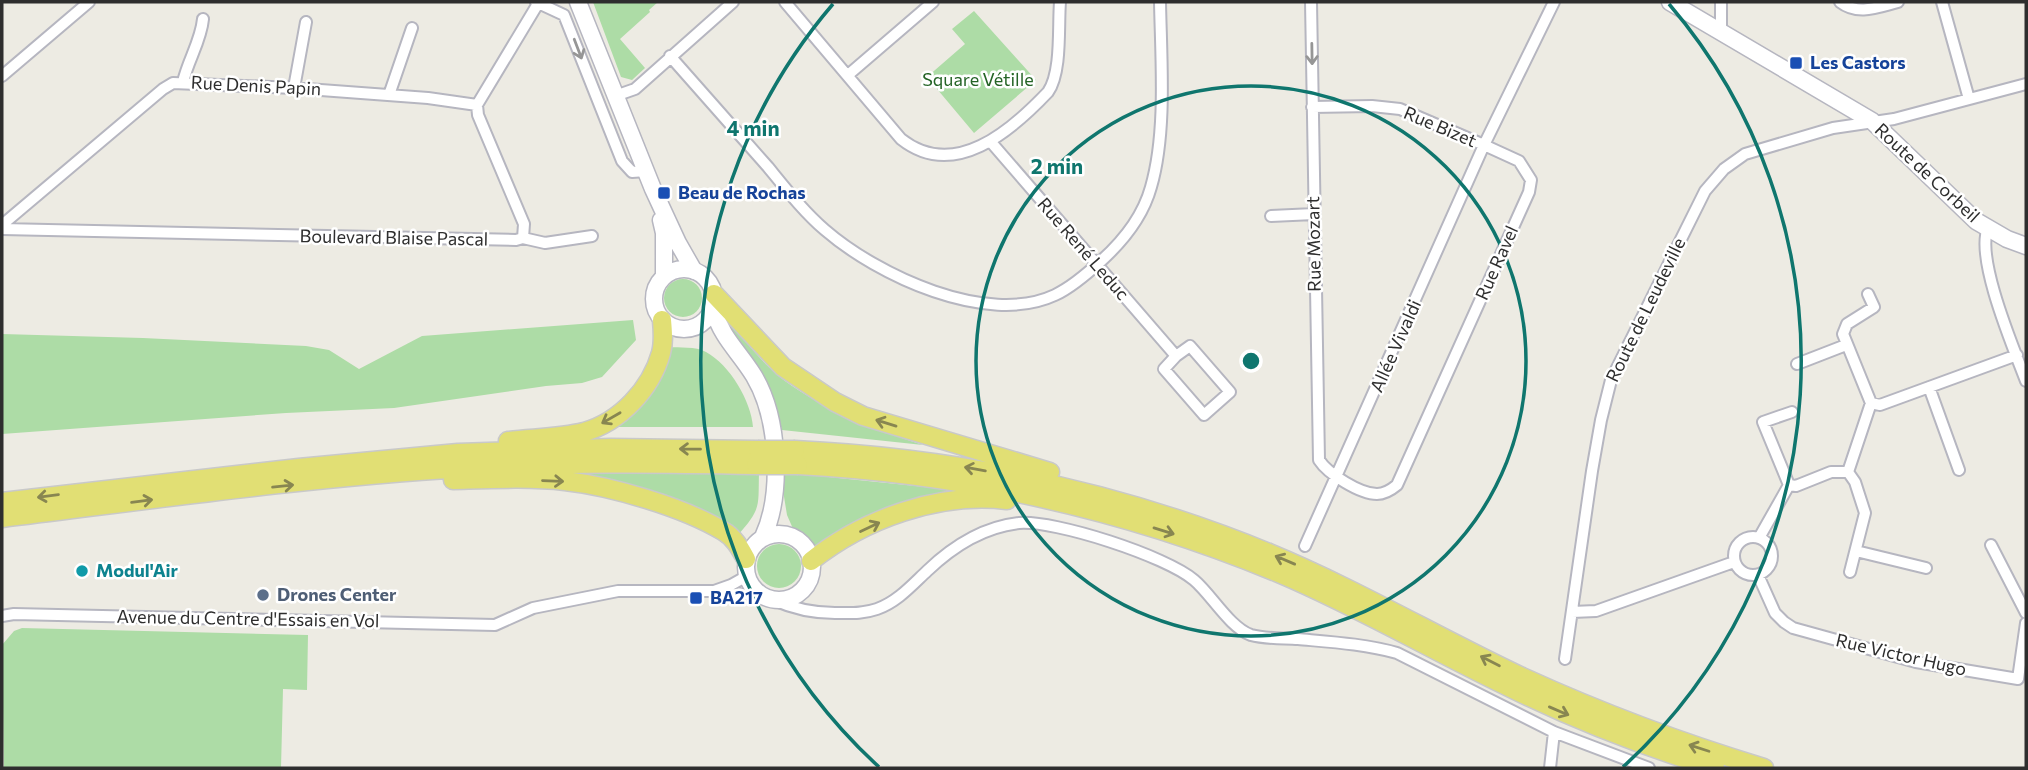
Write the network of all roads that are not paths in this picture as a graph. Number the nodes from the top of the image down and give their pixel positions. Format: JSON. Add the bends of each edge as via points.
{"nodes":[{"id":1,"x":89,"y":2,"type":"edge"},
{"id":2,"x":538,"y":2,"type":"edge"},
{"id":3,"x":578,"y":2,"type":"edge"},
{"id":4,"x":733,"y":2,"type":"edge"},
{"id":5,"x":785,"y":2,"type":"edge"},
{"id":6,"x":933,"y":2,"type":"edge"},
{"id":7,"x":1060,"y":2,"type":"edge"},
{"id":8,"x":1160,"y":2,"type":"edge"},
{"id":9,"x":1311,"y":2,"type":"edge"},
{"id":10,"x":1553,"y":2,"type":"edge"},
{"id":11,"x":1670,"y":2,"type":"edge"},
{"id":12,"x":1684,"y":2,"type":"edge"},
{"id":13,"x":1721,"y":2,"type":"edge"},
{"id":14,"x":1840,"y":2,"type":"edge"},
{"id":15,"x":1898,"y":2,"type":"edge"},
{"id":16,"x":1942,"y":2,"type":"edge"},
{"id":17,"x":203,"y":19,"type":"dead end"},
{"id":18,"x":306,"y":22,"type":"dead end"},
{"id":19,"x":411,"y":28,"type":"dead end"},
{"id":20,"x":1721,"y":30,"type":"junction"},
{"id":21,"x":670,"y":56,"type":"junction"},
{"id":22,"x":848,"y":75,"type":"junction"},
{"id":23,"x":2,"y":76,"type":"edge"},
{"id":24,"x":183,"y":82,"type":"junction"},
{"id":25,"x":2026,"y":83,"type":"edge"},
{"id":26,"x":294,"y":88,"type":"junction"},
{"id":27,"x":389,"y":95,"type":"junction"},
{"id":28,"x":615,"y":96,"type":"junction"},
{"id":29,"x":1969,"y":99,"type":"junction"},
{"id":30,"x":477,"y":105,"type":"junction"},
{"id":31,"x":1312,"y":107,"type":"junction"},
{"id":32,"x":1872,"y":121,"type":"junction"},
{"id":33,"x":990,"y":141,"type":"junction"},
{"id":34,"x":1484,"y":145,"type":"junction"},
{"id":35,"x":646,"y":171,"type":"junction"},
{"id":36,"x":653,"y":189,"type":"junction"},
{"id":37,"x":1314,"y":215,"type":"junction"},
{"id":38,"x":1270,"y":216,"type":"dead end"},
{"id":39,"x":2,"y":227,"type":"edge"},
{"id":40,"x":1988,"y":228,"type":"junction"},
{"id":41,"x":592,"y":236,"type":"dead end"},
{"id":42,"x":523,"y":238,"type":"junction"},
{"id":43,"x":2026,"y":246,"type":"edge"},
{"id":44,"x":1097,"y":265,"type":"junction"},
{"id":45,"x":694,"y":271,"type":"junction"},
{"id":46,"x":664,"y":276,"type":"junction"},
{"id":47,"x":1867,"y":294,"type":"dead end"},
{"id":48,"x":713,"y":301,"type":"junction"},
{"id":49,"x":662,"y":320,"type":"junction"},
{"id":50,"x":691,"y":329,"type":"junction"},
{"id":51,"x":1846,"y":345,"type":"junction"},
{"id":52,"x":736,"y":353,"type":"junction"},
{"id":53,"x":2017,"y":355,"type":"junction"},
{"id":54,"x":1175,"y":356,"type":"junction"},
{"id":55,"x":1797,"y":364,"type":"dead end"},
{"id":56,"x":2026,"y":381,"type":"edge"},
{"id":57,"x":1929,"y":387,"type":"junction"},
{"id":58,"x":1871,"y":403,"type":"junction"},
{"id":59,"x":1792,"y":412,"type":"dead end"},
{"id":60,"x":757,"y":457,"type":"junction"},
{"id":61,"x":797,"y":458,"type":"junction"},
{"id":62,"x":1959,"y":470,"type":"dead end"},
{"id":63,"x":1848,"y":472,"type":"junction"},
{"id":64,"x":387,"y":474,"type":"junction"},
{"id":65,"x":1336,"y":479,"type":"junction"},
{"id":66,"x":1789,"y":485,"type":"junction"},
{"id":67,"x":83,"y":492,"type":"junction"},
{"id":68,"x":775,"y":499,"type":"junction"},
{"id":69,"x":2,"y":502,"type":"edge"},
{"id":70,"x":1098,"y":511,"type":"junction"},
{"id":71,"x":1160,"y":513,"type":"junction"},
{"id":72,"x":2,"y":518,"type":"edge"},
{"id":73,"x":763,"y":537,"type":"junction"},
{"id":74,"x":792,"y":537,"type":"junction"},
{"id":75,"x":1759,"y":538,"type":"junction"},
{"id":76,"x":1991,"y":545,"type":"dead end"},
{"id":77,"x":1305,"y":546,"type":"dead end"},
{"id":78,"x":1856,"y":551,"type":"junction"},
{"id":79,"x":811,"y":561,"type":"junction"},
{"id":80,"x":1734,"y":562,"type":"junction"},
{"id":81,"x":747,"y":568,"type":"junction"},
{"id":82,"x":1926,"y":568,"type":"dead end"},
{"id":83,"x":1850,"y":572,"type":"dead end"},
{"id":84,"x":1758,"y":575,"type":"junction"},
{"id":85,"x":712,"y":591,"type":"junction"},
{"id":86,"x":768,"y":598,"type":"junction"},
{"id":87,"x":1572,"y":612,"type":"junction"},
{"id":88,"x":2026,"y":613,"type":"edge"},
{"id":89,"x":2,"y":616,"type":"edge"},
{"id":90,"x":2026,"y":623,"type":"edge"},
{"id":91,"x":1565,"y":659,"type":"dead end"},
{"id":92,"x":2022,"y":679,"type":"edge"},
{"id":93,"x":1554,"y":732,"type":"junction"},
{"id":94,"x":1550,"y":768,"type":"edge"},
{"id":95,"x":1649,"y":768,"type":"edge"},
{"id":96,"x":1715,"y":768,"type":"edge"},
{"id":97,"x":1765,"y":768,"type":"edge"}],
"edges":[{"from":1,"to":23,"type":"street"},
{"from":2,"to":30,"type":"street"},
{"from":2,"to":35,"type":"street","one_way":true,"via":[[564,15],[622,161],[632,172]]},
{"from":3,"to":28,"type":"main road"},
{"from":4,"to":21,"type":"street"},
{"from":5,"to":22,"type":"street"},
{"from":6,"to":22,"type":"street"},
{"from":7,"to":33,"type":"street","via":[[1052,87]]},
{"from":8,"to":44,"type":"street","via":[[1159,137],[1152,185],[1131,228]]},
{"from":9,"to":31,"type":"street","name":"Rue Mozart","one_way":true},
{"from":10,"to":34,"type":"street"},
{"from":11,"to":20,"type":"main road","name":"Route de Corbeil"},
{"from":12,"to":20,"type":"main road","name":"Route de Corbeil"},
{"from":13,"to":20,"type":"street"},
{"from":14,"to":15,"type":"street","via":[[1858,11]]},
{"from":16,"to":29,"type":"street"},
{"from":17,"to":24,"type":"street"},
{"from":18,"to":26,"type":"street"},
{"from":19,"to":27,"type":"street"},
{"from":20,"to":32,"type":"main road","name":"Route de Corbeil"},
{"from":21,"to":28,"type":"street","via":[[635,89]]},
{"from":21,"to":44,"type":"street","via":[[820,226],[897,275],[961,299],[1012,304],[1057,294]]},
{"from":22,"to":33,"type":"street","via":[[891,129],[920,151],[954,156]]},
{"from":24,"to":26,"type":"street","name":"Rue Denis Papin"},
{"from":24,"to":39,"type":"street","name":"Rue Denis Papin","via":[[163,89]]},
{"from":25,"to":29,"type":"street","name":"Route de Leudeville"},
{"from":26,"to":27,"type":"street","name":"Rue Denis Papin"},
{"from":27,"to":30,"type":"street","name":"Rue Denis Papin"},
{"from":28,"to":35,"type":"main road"},
{"from":29,"to":32,"type":"street","name":"Route de Leudeville"},
{"from":30,"to":42,"type":"street","via":[[524,224]]},
{"from":31,"to":34,"type":"street","name":"Rue Bizet","via":[[1400,109]]},
{"from":31,"to":37,"type":"street","name":"Rue Mozart"},
{"from":32,"to":40,"type":"main road","name":"Route de Corbeil"},
{"from":32,"to":87,"type":"street","name":"Route de Leudeville","via":[[1745,154],[1704,191],[1611,380],[1592,471]]},
{"from":33,"to":44,"type":"street","name":"Rue René Leduc"},
{"from":34,"to":65,"type":"street","name":"Allée Vivaldi"},
{"from":34,"to":65,"type":"street","name":"Rue Ravel","via":[[1519,161],[1531,180],[1529,192],[1397,485],[1375,495]]},
{"from":35,"to":36,"type":"main road"},
{"from":36,"to":45,"type":"main road"},
{"from":36,"to":46,"type":"main road","via":[[664,233]]},
{"from":37,"to":38,"type":"street"},
{"from":37,"to":65,"type":"street","name":"Rue Mozart","via":[[1318,449],[1322,466]]},
{"from":39,"to":42,"type":"street","name":"Boulevard Blaise Pascal","via":[[357,238]]},
{"from":40,"to":43,"type":"main road","name":"Route de Corbeil"},
{"from":40,"to":53,"type":"street","via":[[1984,246],[1988,270]]},
{"from":41,"to":42,"type":"street","name":"Boulevard Blaise Pascal","via":[[545,243]]},
{"from":44,"to":54,"type":"street","name":"Rue René Leduc"},
{"from":45,"to":46,"type":"main road","via":[[684,269]]},
{"from":45,"to":48,"type":"main road","via":[[707,280]]},
{"from":46,"to":49,"type":"main road","via":[[654,293],[655,310]]},
{"from":47,"to":51,"type":"street","via":[[1874,307],[1844,328]]},
{"from":48,"to":50,"type":"main road","via":[[701,324]]},
{"from":48,"to":52,"type":"main road","via":[[719,328]]},
{"from":71,"to":48,"type":"main road","one_way":true,"via":[[1145,501],[863,416],[783,367]]},
{"from":49,"to":50,"type":"main road"},
{"from":49,"to":67,"type":"main road","one_way":true,"via":[[661,354],[650,378],[612,419],[584,432],[278,461]]},
{"from":50,"to":52,"type":"main road"},
{"from":51,"to":55,"type":"street"},
{"from":51,"to":58,"type":"street"},
{"from":52,"to":68,"type":"main road","via":[[755,378],[769,416]]},
{"from":53,"to":56,"type":"street"},
{"from":53,"to":57,"type":"street"},
{"from":54,"to":54,"type":"street","via":[[1164,369],[1204,415],[1230,392],[1190,346]]},
{"from":57,"to":58,"type":"street","via":[[1880,405]]},
{"from":57,"to":62,"type":"street"},
{"from":58,"to":63,"type":"street"},
{"from":59,"to":66,"type":"street","via":[[1763,422]]},
{"from":60,"to":61,"type":"main road","bridge":true},
{"from":60,"to":64,"type":"main road"},
{"from":60,"to":67,"type":"main road","one_way":true,"via":[[611,448],[458,453]]},
{"from":61,"to":70,"type":"main road","via":[[955,480]]},
{"from":71,"to":61,"type":"main road","one_way":true,"via":[[1045,481],[967,467],[849,453]]},
{"from":63,"to":66,"type":"street","via":[[1831,472]]},
{"from":63,"to":78,"type":"street","via":[[1865,513]]},
{"from":72,"to":64,"type":"main road","one_way":true},
{"from":64,"to":81,"type":"main road","one_way":true,"via":[[421,482],[562,481],[604,488],[724,531],[738,545]]},
{"from":65,"to":77,"type":"street","name":"Allée Vivaldi"},
{"from":66,"to":75,"type":"street"},
{"from":67,"to":69,"type":"main road","one_way":true},
{"from":68,"to":73,"type":"main road"},
{"from":68,"to":74,"type":"main road"},
{"from":79,"to":70,"type":"main road","one_way":true,"via":[[835,543],[923,506],[985,498],[1088,517]]},
{"from":70,"to":96,"type":"main road","one_way":true,"via":[[1178,535],[1282,575],[1555,709]]},
{"from":97,"to":71,"type":"main road","one_way":true,"via":[[1695,747],[1571,699],[1321,575]]},
{"from":73,"to":74,"type":"main road"},
{"from":73,"to":81,"type":"main road","via":[[753,546]]},
{"from":74,"to":79,"type":"main road","via":[[808,551]]},
{"from":75,"to":80,"type":"street","via":[[1740,542]]},
{"from":75,"to":84,"type":"street","via":[[1772,554],[1769,567]]},
{"from":76,"to":88,"type":"street"},
{"from":78,"to":82,"type":"street"},
{"from":78,"to":83,"type":"street"},
{"from":79,"to":86,"type":"main road","via":[[806,586],[797,594]]},
{"from":80,"to":84,"type":"street","via":[[1743,573]]},
{"from":80,"to":87,"type":"street","via":[[1596,611]]},
{"from":81,"to":85,"type":"street","via":[[731,585]]},
{"from":81,"to":86,"type":"main road","via":[[753,587]]},
{"from":84,"to":92,"type":"street","name":"Rue Victor Hugo","via":[[1775,613],[1794,628],[1916,662]]},
{"from":85,"to":86,"type":"street"},
{"from":85,"to":89,"type":"street","name":"Avenue du Centre d'Essais en Vol","via":[[618,591],[533,608],[495,625]]},
{"from":86,"to":93,"type":"street","via":[[816,613],[862,614],[900,596],[967,540],[1018,523],[1043,524],[1173,567],[1195,581],[1248,634],[1397,653]]},
{"from":87,"to":91,"type":"street","name":"Route de Leudeville"},
{"from":90,"to":92,"type":"street","name":"Rue Victor Hugo"},
{"from":93,"to":94,"type":"street"},
{"from":93,"to":95,"type":"street"}]}
